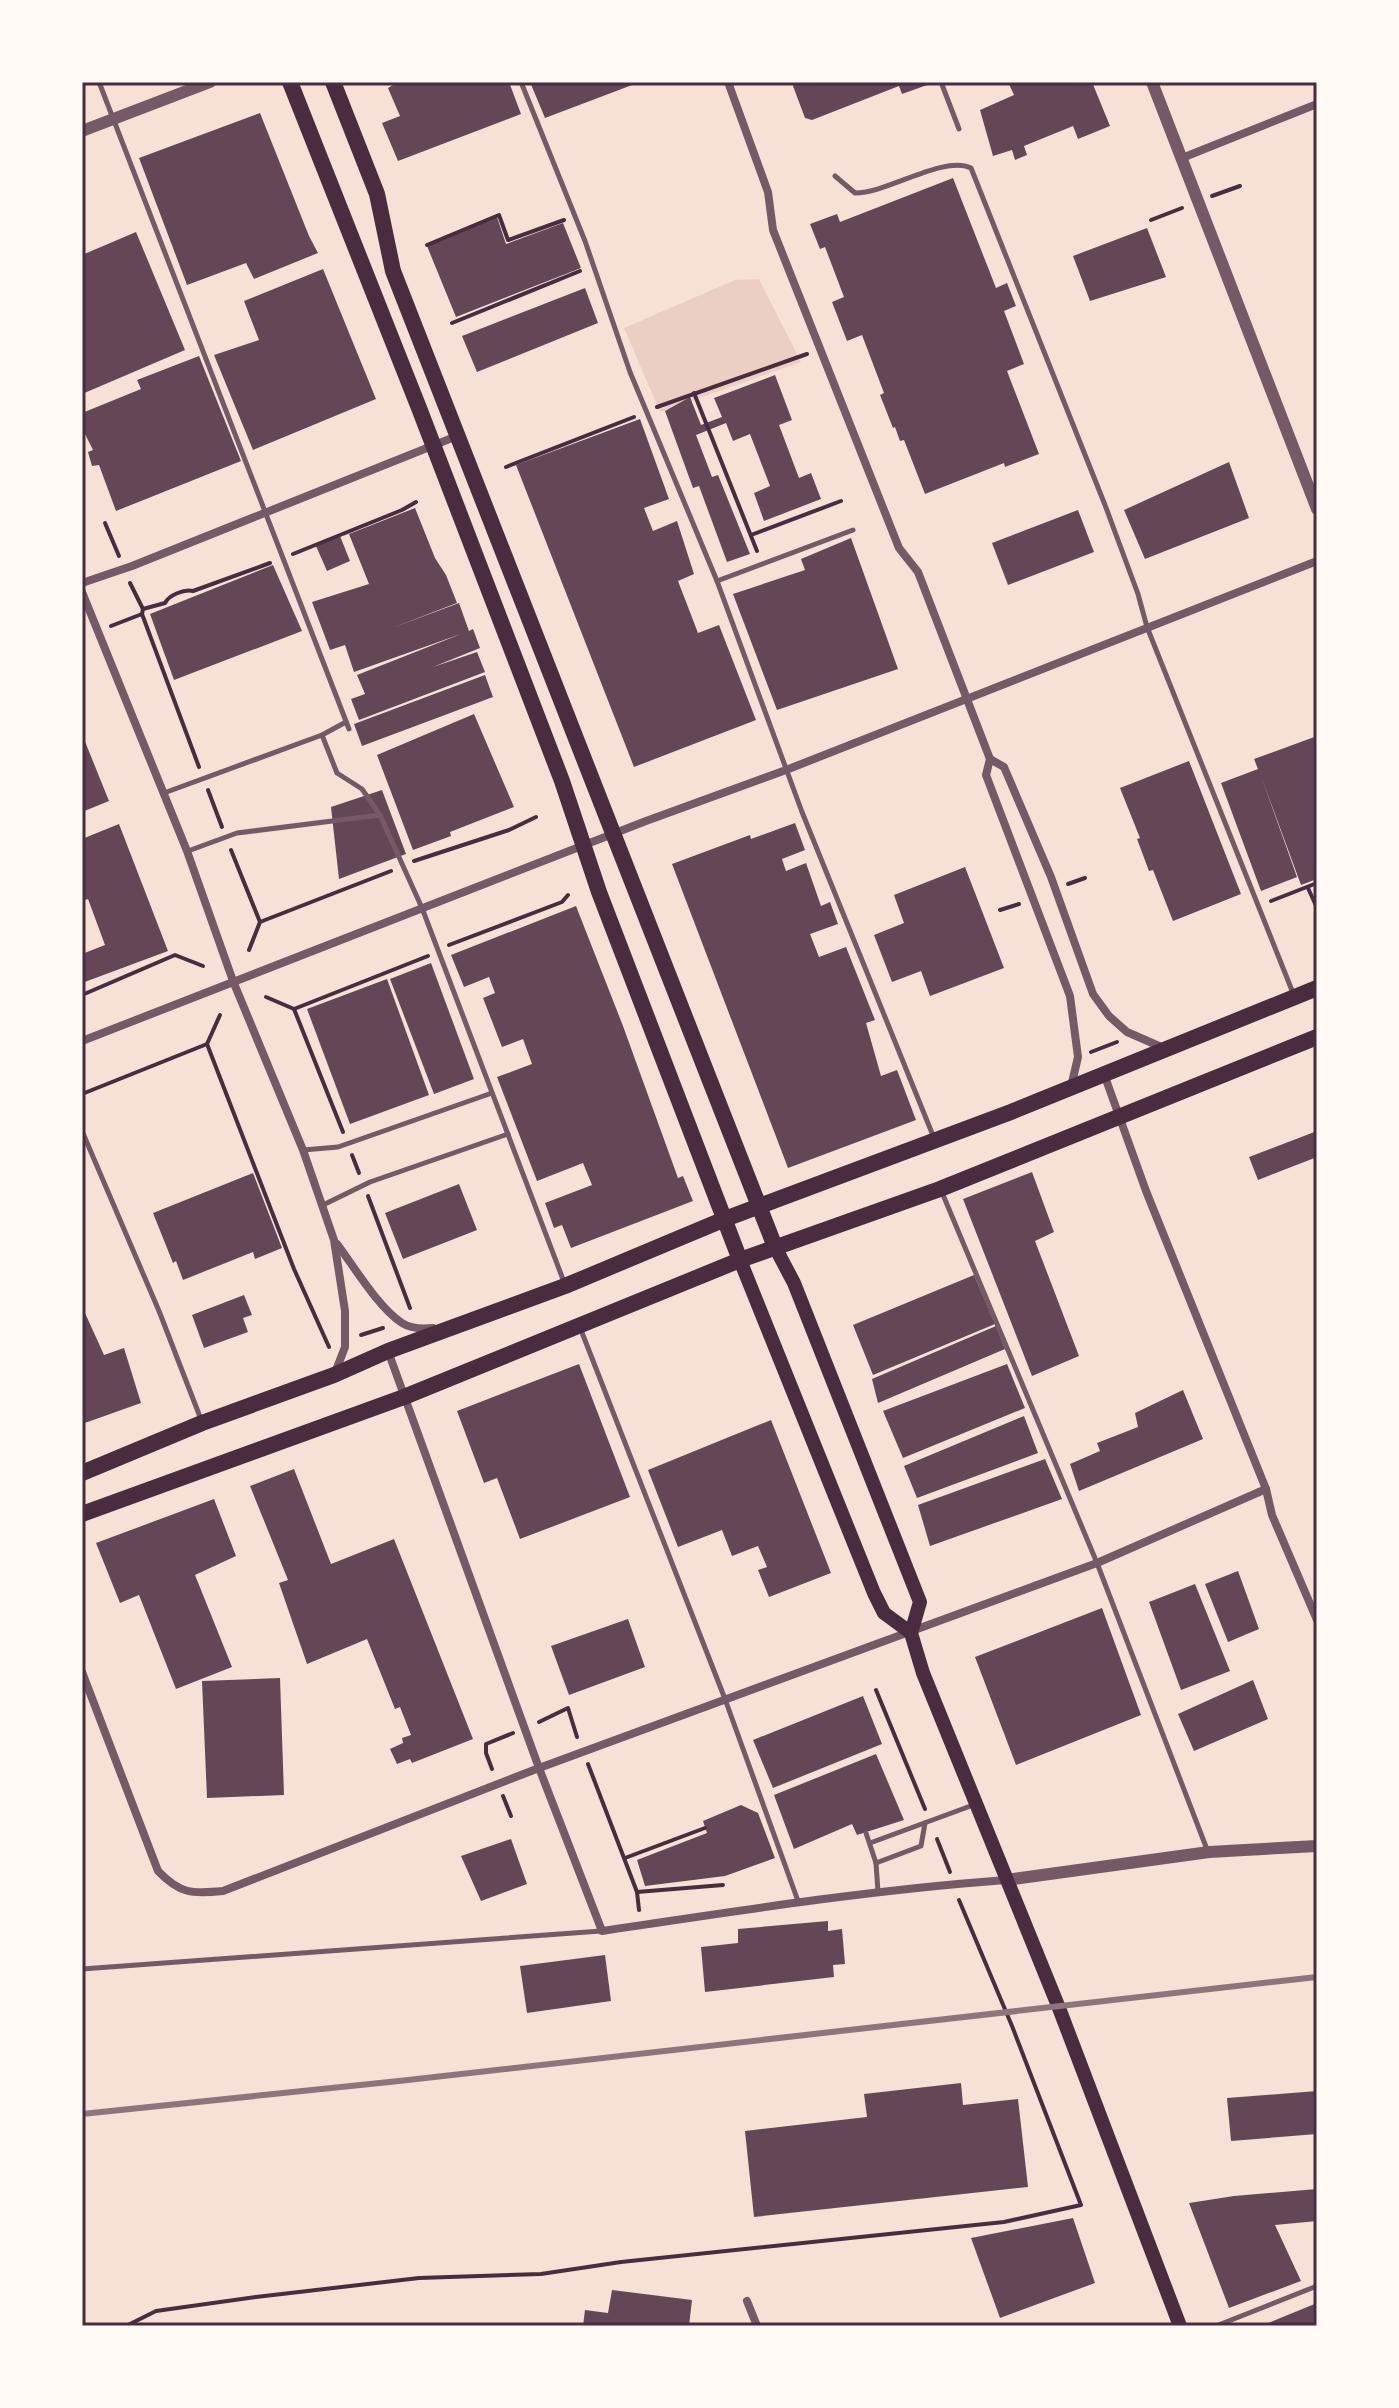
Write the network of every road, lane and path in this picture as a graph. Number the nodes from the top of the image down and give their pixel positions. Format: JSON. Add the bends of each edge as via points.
{"nodes":[{"id":1,"x":99,"y":82,"type":"edge"},
{"id":2,"x":210,"y":82,"type":"edge"},
{"id":3,"x":290,"y":82,"type":"edge"},
{"id":4,"x":333,"y":82,"type":"edge"},
{"id":5,"x":521,"y":82,"type":"edge"},
{"id":6,"x":728,"y":82,"type":"edge"},
{"id":7,"x":941,"y":82,"type":"edge"},
{"id":8,"x":1152,"y":82,"type":"edge"},
{"id":9,"x":1317,"y":104,"type":"edge"},
{"id":10,"x":114,"y":119,"type":"junction"},
{"id":11,"x":959,"y":129,"type":"dead end"},
{"id":12,"x":82,"y":131,"type":"edge"},
{"id":13,"x":1182,"y":158,"type":"junction"},
{"id":14,"x":835,"y":176,"type":"dead end"},
{"id":15,"x":574,"y":216,"type":"junction"},
{"id":16,"x":427,"y":245,"type":"dead end"},
{"id":17,"x":593,"y":265,"type":"junction"},
{"id":18,"x":452,"y":323,"type":"dead end"},
{"id":19,"x":822,"y":348,"type":"junction"},
{"id":20,"x":694,"y":393,"type":"junction"},
{"id":21,"x":646,"y":411,"type":"junction"},
{"id":22,"x":457,"y":436,"type":"junction"},
{"id":23,"x":432,"y":445,"type":"junction"},
{"id":24,"x":506,"y":467,"type":"dead end"},
{"id":25,"x":841,"y":501,"type":"dead end"},
{"id":26,"x":416,"y":502,"type":"dead end"},
{"id":27,"x":1317,"y":509,"type":"edge"},
{"id":28,"x":264,"y":512,"type":"junction"},
{"id":29,"x":853,"y":530,"type":"dead end"},
{"id":30,"x":751,"y":535,"type":"junction"},
{"id":31,"x":282,"y":558,"type":"junction"},
{"id":32,"x":1317,"y":561,"type":"edge"},
{"id":33,"x":762,"y":565,"type":"junction"},
{"id":34,"x":717,"y":581,"type":"junction"},
{"id":35,"x":82,"y":583,"type":"edge"},
{"id":36,"x":82,"y":592,"type":"edge"},
{"id":37,"x":1147,"y":627,"type":"junction"},
{"id":38,"x":98,"y":630,"type":"junction"},
{"id":39,"x":965,"y":698,"type":"junction"},
{"id":40,"x":346,"y":722,"type":"junction"},
{"id":41,"x":349,"y":729,"type":"dead end"},
{"id":42,"x":322,"y":735,"type":"junction"},
{"id":43,"x":990,"y":759,"type":"junction"},
{"id":44,"x":786,"y":770,"type":"junction"},
{"id":45,"x":164,"y":793,"type":"junction"},
{"id":46,"x":380,"y":815,"type":"junction"},
{"id":47,"x":536,"y":817,"type":"dead end"},
{"id":48,"x":613,"y":834,"type":"junction"},
{"id":49,"x":584,"y":846,"type":"junction"},
{"id":50,"x":187,"y":851,"type":"junction"},
{"id":51,"x":403,"y":866,"type":"junction"},
{"id":52,"x":1317,"y":883,"type":"edge"},
{"id":53,"x":1308,"y":888,"type":"junction"},
{"id":54,"x":568,"y":895,"type":"dead end"},
{"id":55,"x":1258,"y":904,"type":"junction"},
{"id":56,"x":422,"y":908,"type":"junction"},
{"id":57,"x":1317,"y":908,"type":"edge"},
{"id":58,"x":249,"y":950,"type":"dead end"},
{"id":59,"x":439,"y":952,"type":"junction"},
{"id":60,"x":203,"y":966,"type":"dead end"},
{"id":61,"x":233,"y":981,"type":"junction"},
{"id":62,"x":1317,"y":988,"type":"edge"},
{"id":63,"x":82,"y":995,"type":"edge"},
{"id":64,"x":266,"y":997,"type":"dead end"},
{"id":65,"x":1295,"y":998,"type":"junction"},
{"id":66,"x":294,"y":1009,"type":"junction"},
{"id":67,"x":220,"y":1015,"type":"dead end"},
{"id":68,"x":1317,"y":1037,"type":"edge"},
{"id":69,"x":82,"y":1041,"type":"edge"},
{"id":70,"x":1119,"y":1041,"type":"dead end"},
{"id":71,"x":207,"y":1044,"type":"junction"},
{"id":72,"x":1166,"y":1050,"type":"junction"},
{"id":73,"x":1089,"y":1053,"type":"dead end"},
{"id":74,"x":1104,"y":1073,"type":"junction"},
{"id":75,"x":1071,"y":1087,"type":"junction"},
{"id":76,"x":492,"y":1093,"type":"junction"},
{"id":77,"x":82,"y":1094,"type":"edge"},
{"id":78,"x":1118,"y":1116,"type":"junction"},
{"id":79,"x":82,"y":1131,"type":"edge"},
{"id":80,"x":508,"y":1134,"type":"junction"},
{"id":81,"x":934,"y":1139,"type":"junction"},
{"id":82,"x":348,"y":1144,"type":"junction"},
{"id":83,"x":303,"y":1150,"type":"junction"},
{"id":84,"x":364,"y":1185,"type":"junction"},
{"id":85,"x":940,"y":1189,"type":"junction"},
{"id":86,"x":323,"y":1205,"type":"junction"},
{"id":87,"x":758,"y":1207,"type":"junction"},
{"id":88,"x":725,"y":1219,"type":"junction"},
{"id":89,"x":334,"y":1240,"type":"junction"},
{"id":90,"x":775,"y":1247,"type":"junction"},
{"id":91,"x":740,"y":1260,"type":"junction"},
{"id":92,"x":565,"y":1286,"type":"junction"},
{"id":93,"x":412,"y":1314,"type":"dead end"},
{"id":94,"x":578,"y":1326,"type":"junction"},
{"id":95,"x":384,"y":1328,"type":"dead end"},
{"id":96,"x":451,"y":1328,"type":"junction"},
{"id":97,"x":355,"y":1337,"type":"dead end"},
{"id":98,"x":330,"y":1349,"type":"dead end"},
{"id":99,"x":388,"y":1351,"type":"junction"},
{"id":100,"x":334,"y":1375,"type":"junction"},
{"id":101,"x":404,"y":1397,"type":"junction"},
{"id":102,"x":202,"y":1423,"type":"junction"},
{"id":103,"x":82,"y":1473,"type":"edge"},
{"id":104,"x":1266,"y":1489,"type":"junction"},
{"id":105,"x":82,"y":1514,"type":"edge"},
{"id":106,"x":1097,"y":1563,"type":"junction"},
{"id":107,"x":1317,"y":1620,"type":"edge"},
{"id":108,"x":911,"y":1633,"type":"junction"},
{"id":109,"x":82,"y":1672,"type":"edge"},
{"id":110,"x":876,"y":1690,"type":"dead end"},
{"id":111,"x":725,"y":1699,"type":"junction"},
{"id":112,"x":530,"y":1726,"type":"dead end"},
{"id":113,"x":515,"y":1732,"type":"dead end"},
{"id":114,"x":583,"y":1753,"type":"junction"},
{"id":115,"x":539,"y":1768,"type":"junction"},
{"id":116,"x":496,"y":1778,"type":"dead end"},
{"id":117,"x":501,"y":1791,"type":"dead end"},
{"id":118,"x":977,"y":1804,"type":"junction"},
{"id":119,"x":511,"y":1816,"type":"dead end"},
{"id":120,"x":927,"y":1822,"type":"junction"},
{"id":121,"x":705,"y":1828,"type":"dead end"},
{"id":122,"x":866,"y":1833,"type":"dead end"},
{"id":123,"x":870,"y":1843,"type":"junction"},
{"id":124,"x":1317,"y":1846,"type":"edge"},
{"id":125,"x":1209,"y":1852,"type":"junction"},
{"id":126,"x":624,"y":1859,"type":"junction"},
{"id":127,"x":876,"y":1863,"type":"junction"},
{"id":128,"x":1006,"y":1880,"type":"junction"},
{"id":129,"x":954,"y":1884,"type":"junction"},
{"id":130,"x":723,"y":1885,"type":"dead end"},
{"id":131,"x":878,"y":1892,"type":"junction"},
{"id":132,"x":798,"y":1901,"type":"junction"},
{"id":133,"x":602,"y":1931,"type":"junction"},
{"id":134,"x":82,"y":1969,"type":"edge"},
{"id":135,"x":1317,"y":2286,"type":"edge"},
{"id":136,"x":747,"y":2301,"type":"dead end"},
{"id":137,"x":126,"y":2326,"type":"edge"},
{"id":138,"x":757,"y":2326,"type":"edge"},
{"id":139,"x":1180,"y":2326,"type":"edge"},
{"id":140,"x":1216,"y":2326,"type":"edge"}],
"edges":[{"from":1,"to":10,"type":"lane"},
{"from":2,"to":10,"type":"street"},
{"from":3,"to":23,"type":"main road"},
{"from":4,"to":22,"type":"main road","via":[[377,194],[393,271]]},
{"from":5,"to":15,"type":"lane"},
{"from":6,"to":19,"type":"street","via":[[768,192],[773,230]]},
{"from":7,"to":11,"type":"lane"},
{"from":8,"to":13,"type":"street"},
{"from":9,"to":13,"type":"street"},
{"from":10,"to":12,"type":"street"},
{"from":10,"to":28,"type":"lane"},
{"from":13,"to":27,"type":"street"},
{"from":14,"to":37,"type":"lane","via":[[855,193],[868,193],[961,163],[971,168],[1105,505]]},
{"from":15,"to":16,"type":"path","via":[[508,240],[499,215]]},
{"from":15,"to":17,"type":"lane"},
{"from":17,"to":18,"type":"path"},
{"from":17,"to":21,"type":"lane"},
{"from":19,"to":20,"type":"path"},
{"from":19,"to":39,"type":"street","via":[[899,548],[918,572]]},
{"from":20,"to":21,"type":"path"},
{"from":20,"to":30,"type":"path"},
{"from":21,"to":24,"type":"path"},
{"from":21,"to":34,"type":"lane"},
{"from":22,"to":23,"type":"street"},
{"from":22,"to":48,"type":"main road"},
{"from":23,"to":28,"type":"street"},
{"from":23,"to":49,"type":"main road"},
{"from":25,"to":30,"type":"path"},
{"from":26,"to":31,"type":"path"},
{"from":28,"to":31,"type":"lane"},
{"from":28,"to":35,"type":"street"},
{"from":29,"to":33,"type":"lane"},
{"from":30,"to":33,"type":"path"},
{"from":31,"to":38,"type":"path","via":[[188,590]]},
{"from":31,"to":40,"type":"lane"},
{"from":32,"to":37,"type":"street"},
{"from":33,"to":34,"type":"lane"},
{"from":34,"to":44,"type":"lane"},
{"from":36,"to":38,"type":"street"},
{"from":37,"to":39,"type":"street"},
{"from":37,"to":55,"type":"lane"},
{"from":38,"to":45,"type":"street"},
{"from":39,"to":43,"type":"street"},
{"from":39,"to":44,"type":"street"},
{"from":40,"to":41,"type":"lane"},
{"from":40,"to":42,"type":"lane"},
{"from":42,"to":45,"type":"lane"},
{"from":42,"to":46,"type":"lane","via":[[337,773],[362,789]]},
{"from":43,"to":72,"type":"street","via":[[1004,767],[1093,994],[1127,1032]]},
{"from":43,"to":75,"type":"street","via":[[986,775],[1070,996],[1078,1057]]},
{"from":44,"to":48,"type":"street"},
{"from":44,"to":81,"type":"lane"},
{"from":45,"to":50,"type":"street"},
{"from":46,"to":50,"type":"lane","via":[[237,833]]},
{"from":46,"to":51,"type":"lane"},
{"from":47,"to":51,"type":"path"},
{"from":48,"to":49,"type":"street"},
{"from":48,"to":87,"type":"main road"},
{"from":49,"to":56,"type":"street"},
{"from":49,"to":88,"type":"main road"},
{"from":50,"to":61,"type":"street"},
{"from":51,"to":56,"type":"lane"},
{"from":51,"to":58,"type":"path","via":[[260,922]]},
{"from":52,"to":53,"type":"path"},
{"from":53,"to":55,"type":"path"},
{"from":53,"to":57,"type":"path"},
{"from":54,"to":59,"type":"path"},
{"from":55,"to":65,"type":"lane"},
{"from":56,"to":59,"type":"lane"},
{"from":56,"to":61,"type":"street"},
{"from":59,"to":66,"type":"path"},
{"from":59,"to":76,"type":"lane"},
{"from":60,"to":63,"type":"path","via":[[175,955]]},
{"from":61,"to":69,"type":"street"},
{"from":61,"to":83,"type":"street"},
{"from":62,"to":65,"type":"main road"},
{"from":64,"to":66,"type":"path"},
{"from":65,"to":72,"type":"main road"},
{"from":66,"to":82,"type":"path"},
{"from":67,"to":71,"type":"path"},
{"from":68,"to":78,"type":"main road"},
{"from":70,"to":73,"type":"path"},
{"from":71,"to":77,"type":"path"},
{"from":71,"to":98,"type":"path"},
{"from":72,"to":74,"type":"main road"},
{"from":74,"to":75,"type":"main road"},
{"from":74,"to":78,"type":"street"},
{"from":75,"to":81,"type":"main road"},
{"from":76,"to":80,"type":"lane"},
{"from":76,"to":82,"type":"lane"},
{"from":78,"to":85,"type":"main road"},
{"from":78,"to":104,"type":"street"},
{"from":79,"to":102,"type":"lane"},
{"from":80,"to":84,"type":"lane"},
{"from":80,"to":92,"type":"lane"},
{"from":81,"to":87,"type":"main road"},
{"from":82,"to":83,"type":"lane"},
{"from":82,"to":84,"type":"path"},
{"from":83,"to":86,"type":"street"},
{"from":84,"to":86,"type":"lane"},
{"from":84,"to":93,"type":"path"},
{"from":85,"to":90,"type":"main road"},
{"from":85,"to":106,"type":"lane"},
{"from":86,"to":89,"type":"street"},
{"from":87,"to":88,"type":"main road"},
{"from":87,"to":90,"type":"main road"},
{"from":88,"to":91,"type":"main road"},
{"from":88,"to":92,"type":"main road"},
{"from":89,"to":96,"type":"street","via":[[403,1324]]},
{"from":89,"to":100,"type":"street","via":[[345,1311],[345,1347]]},
{"from":90,"to":91,"type":"main road"},
{"from":90,"to":108,"type":"main road","via":[[800,1297],[920,1602]]},
{"from":91,"to":94,"type":"main road"},
{"from":91,"to":108,"type":"main road","via":[[874,1593],[884,1613]]},
{"from":92,"to":96,"type":"main road"},
{"from":94,"to":101,"type":"main road"},
{"from":94,"to":111,"type":"lane"},
{"from":95,"to":97,"type":"path"},
{"from":96,"to":99,"type":"main road"},
{"from":99,"to":100,"type":"main road"},
{"from":99,"to":101,"type":"street"},
{"from":100,"to":102,"type":"main road"},
{"from":101,"to":105,"type":"main road"},
{"from":101,"to":115,"type":"street"},
{"from":102,"to":103,"type":"main road"},
{"from":104,"to":106,"type":"street"},
{"from":104,"to":107,"type":"street"},
{"from":106,"to":108,"type":"street"},
{"from":106,"to":125,"type":"lane"},
{"from":108,"to":111,"type":"street"},
{"from":108,"to":118,"type":"main road"},
{"from":109,"to":115,"type":"street","via":[[158,1871],[172,1886],[199,1894],[223,1891]]},
{"from":110,"to":120,"type":"path"},
{"from":111,"to":114,"type":"street"},
{"from":111,"to":132,"type":"lane"},
{"from":112,"to":114,"type":"path","via":[[568,1708]]},
{"from":113,"to":116,"type":"path","via":[[486,1744]]},
{"from":114,"to":115,"type":"street"},
{"from":114,"to":126,"type":"path"},
{"from":115,"to":133,"type":"street"},
{"from":117,"to":119,"type":"path"},
{"from":118,"to":120,"type":"lane"},
{"from":118,"to":128,"type":"main road"},
{"from":120,"to":123,"type":"lane"},
{"from":120,"to":127,"type":"lane","via":[[921,1846]]},
{"from":120,"to":129,"type":"path"},
{"from":121,"to":126,"type":"path"},
{"from":122,"to":123,"type":"lane"},
{"from":123,"to":127,"type":"lane"},
{"from":124,"to":125,"type":"street"},
{"from":125,"to":128,"type":"street"},
{"from":126,"to":130,"type":"path","via":[[637,1892]]},
{"from":127,"to":131,"type":"lane"},
{"from":128,"to":129,"type":"street"},
{"from":128,"to":139,"type":"main road"},
{"from":129,"to":131,"type":"street"},
{"from":129,"to":137,"type":"path","via":[[1081,2205],[1004,2222],[541,2274],[419,2278],[256,2297],[156,2311]]},
{"from":131,"to":132,"type":"street"},
{"from":132,"to":133,"type":"street"},
{"from":133,"to":134,"type":"lane"},
{"from":135,"to":140,"type":"lane"},
{"from":136,"to":138,"type":"street"}]}
